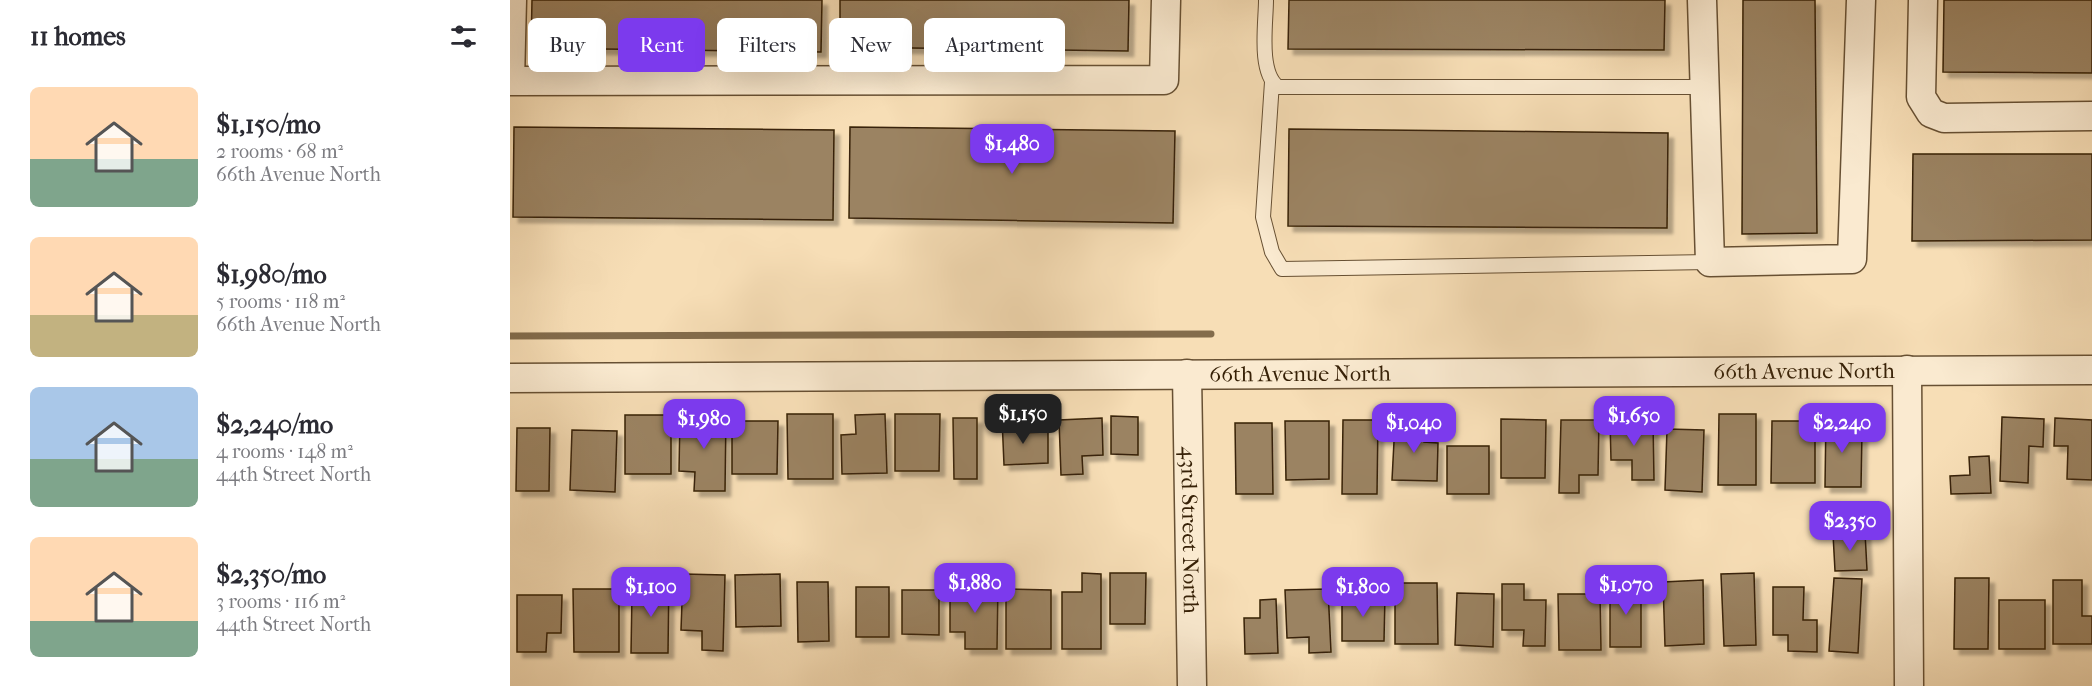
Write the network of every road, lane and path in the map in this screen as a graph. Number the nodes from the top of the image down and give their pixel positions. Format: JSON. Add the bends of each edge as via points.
{"nodes":[{"id":1,"x":512,"y":0,"type":"edge"},
{"id":2,"x":1166,"y":0,"type":"edge"},
{"id":3,"x":1266,"y":0,"type":"edge"},
{"id":4,"x":1702,"y":0,"type":"edge"},
{"id":5,"x":1861,"y":0,"type":"edge"},
{"id":6,"x":1923,"y":0,"type":"edge"},
{"id":7,"x":1272,"y":82,"type":"junction"},
{"id":8,"x":1705,"y":87,"type":"junction"},
{"id":9,"x":2092,"y":116,"type":"edge"},
{"id":10,"x":1710,"y":262,"type":"junction"},
{"id":11,"x":1907,"y":370,"type":"junction"},
{"id":12,"x":2092,"y":370,"type":"edge"},
{"id":13,"x":1187,"y":374,"type":"junction"},
{"id":14,"x":510,"y":378,"type":"edge"},
{"id":15,"x":1192,"y":686,"type":"edge"},
{"id":16,"x":1909,"y":686,"type":"edge"}],
"edges":[{"from":1,"to":2,"type":"street","via":[[510,81],[1164,80]]},
{"from":3,"to":7,"type":"lane","via":[[1266,66]]},
{"from":4,"to":8,"type":"street"},
{"from":5,"to":10,"type":"street","via":[[1852,259]]},
{"from":6,"to":9,"type":"street","via":[[1921,97],[1931,113],[1944,118]]},
{"from":7,"to":8,"type":"lane","via":[[1278,87]]},
{"from":7,"to":10,"type":"lane","via":[[1263,217],[1272,252],[1282,269]]},
{"from":8,"to":10,"type":"street"},
{"from":11,"to":12,"type":"street","name":"66th Avenue North"},
{"from":11,"to":13,"type":"street","name":"66th Avenue North"},
{"from":11,"to":16,"type":"street"},
{"from":13,"to":14,"type":"street","name":"66th Avenue North"},
{"from":13,"to":15,"type":"street","name":"43rd Street North"}]}
